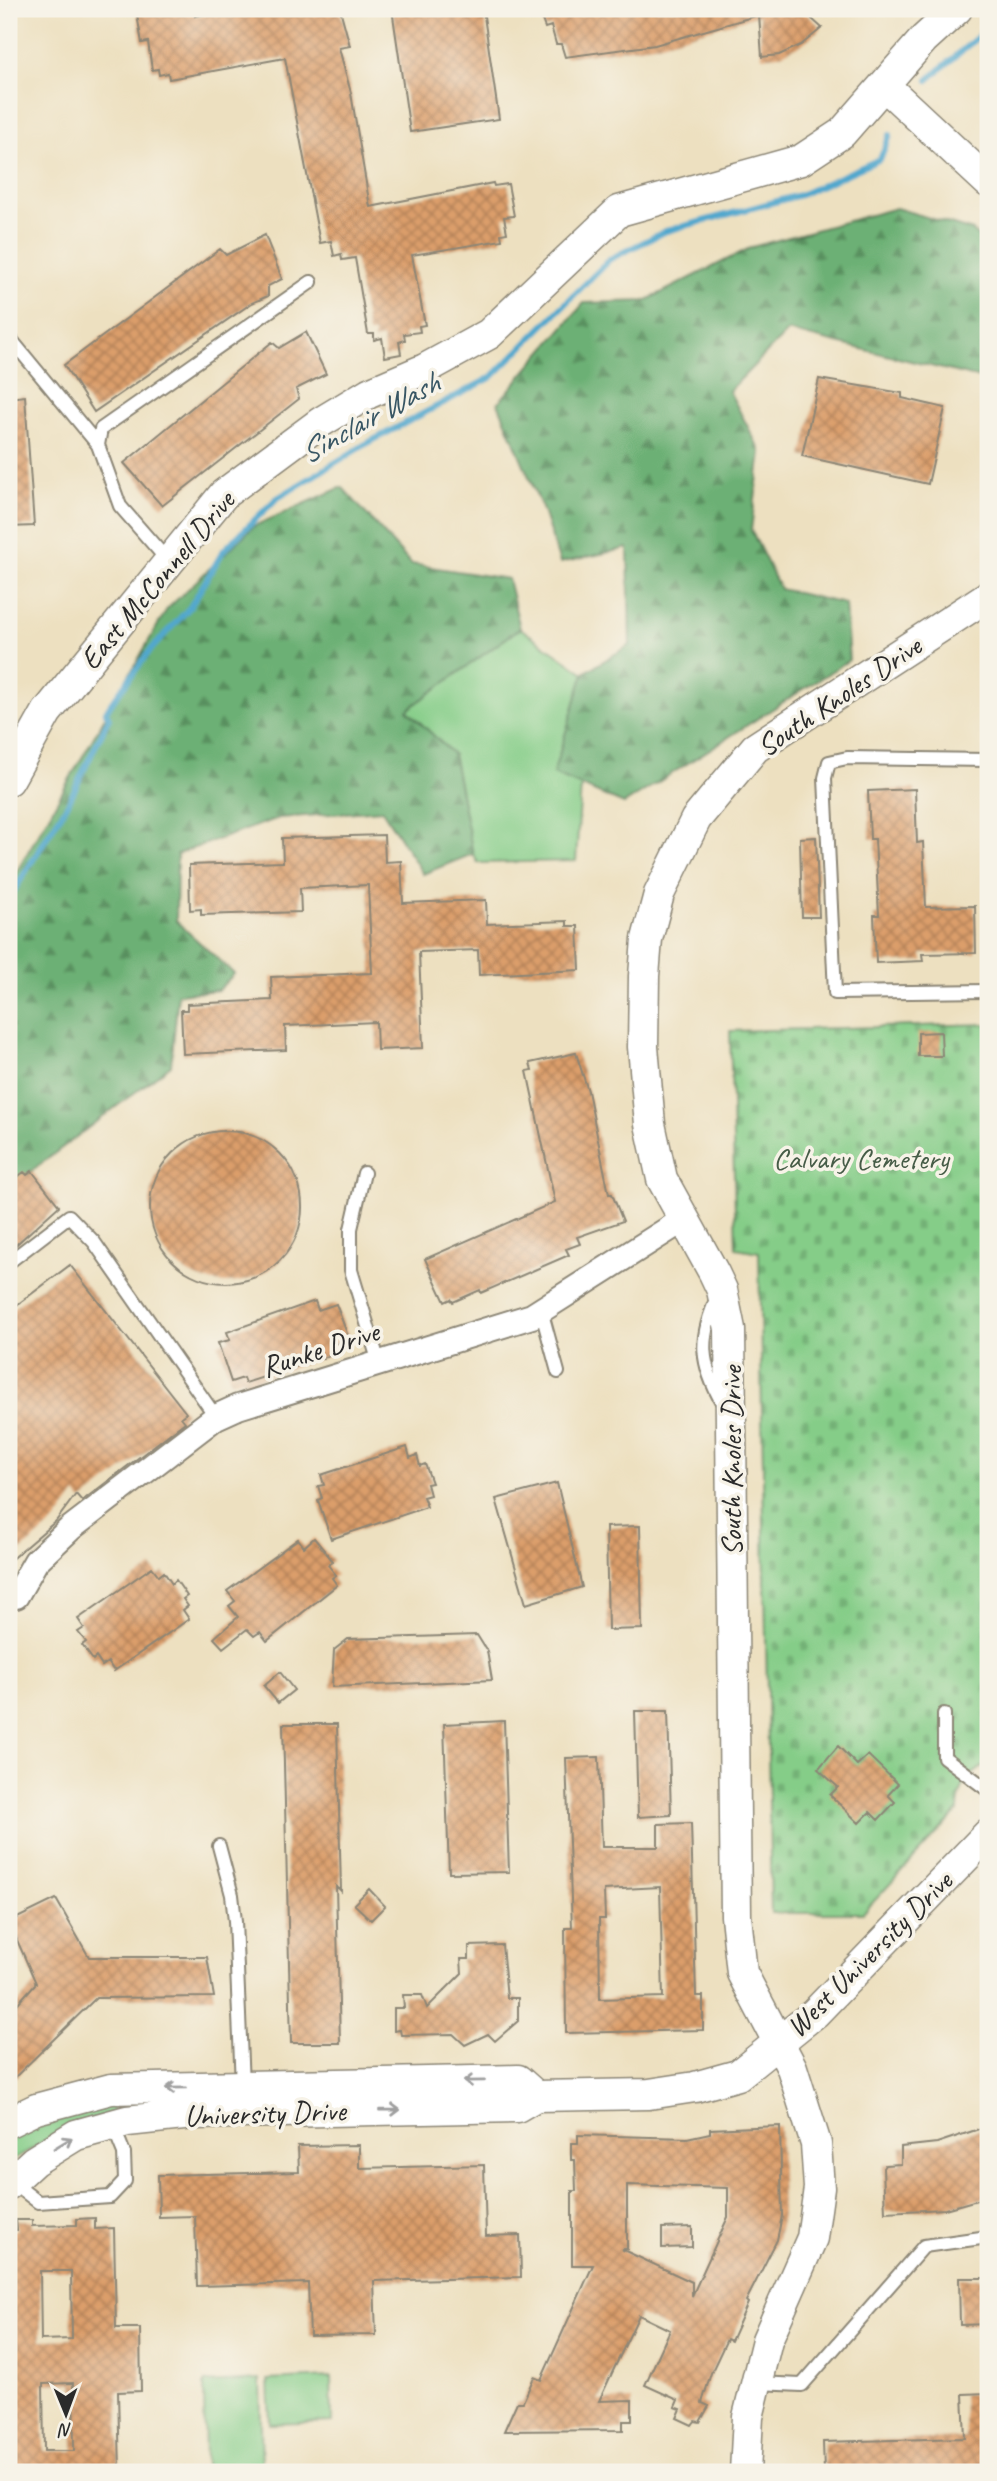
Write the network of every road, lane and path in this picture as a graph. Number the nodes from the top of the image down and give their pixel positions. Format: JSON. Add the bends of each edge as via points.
{"nodes":[{"id":1,"x":957,"y":9,"type":"edge"},
{"id":2,"x":885,"y":86,"type":"junction"},
{"id":3,"x":988,"y":182,"type":"edge"},
{"id":4,"x":311,"y":282,"type":"dead end"},
{"id":5,"x":9,"y":337,"type":"edge"},
{"id":6,"x":99,"y":445,"type":"junction"},
{"id":7,"x":168,"y":561,"type":"junction"},
{"id":8,"x":988,"y":596,"type":"edge"},
{"id":9,"x":988,"y":760,"type":"edge"},
{"id":10,"x":9,"y":780,"type":"edge"},
{"id":11,"x":988,"y":990,"type":"edge"},
{"id":12,"x":364,"y":1173,"type":"dead end"},
{"id":13,"x":683,"y":1220,"type":"junction"},
{"id":14,"x":9,"y":1262,"type":"edge"},
{"id":15,"x":541,"y":1310,"type":"junction"},
{"id":16,"x":379,"y":1363,"type":"junction"},
{"id":17,"x":558,"y":1372,"type":"dead end"},
{"id":18,"x":216,"y":1418,"type":"junction"},
{"id":19,"x":13,"y":1596,"type":"edge"},
{"id":20,"x":944,"y":1714,"type":"dead end"},
{"id":21,"x":988,"y":1790,"type":"edge"},
{"id":22,"x":988,"y":1834,"type":"edge"},
{"id":23,"x":219,"y":1846,"type":"dead end"},
{"id":24,"x":778,"y":2043,"type":"junction"},
{"id":25,"x":242,"y":2100,"type":"junction"},
{"id":26,"x":9,"y":2122,"type":"edge"},
{"id":27,"x":113,"y":2125,"type":"junction"},
{"id":28,"x":10,"y":2183,"type":"edge"},
{"id":29,"x":988,"y":2237,"type":"edge"},
{"id":30,"x":756,"y":2383,"type":"junction"},
{"id":31,"x":746,"y":2472,"type":"edge"}],
"edges":[{"from":1,"to":2,"type":"street","name":"East McConnell Drive"},
{"from":2,"to":3,"type":"street"},
{"from":2,"to":7,"type":"street","name":"East McConnell Drive","via":[[842,133],[801,160],[618,211],[489,334],[369,393],[321,422],[224,494]]},
{"from":4,"to":6,"type":"lane","via":[[101,429]]},
{"from":5,"to":6,"type":"lane"},
{"from":6,"to":7,"type":"lane","via":[[120,506]]},
{"from":7,"to":10,"type":"street","name":"East McConnell Drive","via":[[47,712]]},
{"from":8,"to":13,"type":"street","name":"South Knoles Drive","via":[[755,748],[696,819],[679,853],[659,894],[647,939],[643,1047],[650,1124],[662,1180]]},
{"from":9,"to":11,"type":"lane","via":[[847,758],[829,762],[825,778],[835,993]]},
{"from":12,"to":16,"type":"lane","via":[[351,1229],[351,1270]]},
{"from":13,"to":15,"type":"street","name":"Runke Drive"},
{"from":13,"to":24,"type":"street","name":"South Knoles Drive","via":[[722,1290],[730,1329],[736,1916],[742,1973]]},
{"from":14,"to":18,"type":"lane","via":[[69,1216],[94,1242]]},
{"from":15,"to":16,"type":"street","name":"Runke Drive"},
{"from":15,"to":17,"type":"lane"},
{"from":16,"to":18,"type":"street","name":"Runke Drive"},
{"from":18,"to":19,"type":"street","name":"Runke Drive","via":[[71,1528],[36,1561]]},
{"from":20,"to":21,"type":"lane","via":[[944,1757]]},
{"from":22,"to":24,"type":"street","name":"West University Drive","via":[[815,2013]]},
{"from":23,"to":25,"type":"lane","via":[[235,1921]]},
{"from":24,"to":25,"type":"street","name":"University Drive","via":[[738,2075],[649,2094],[536,2096],[517,2107]]},
{"from":24,"to":30,"type":"street","name":"South Knoles Drive","via":[[792,2068],[816,2144],[819,2188],[812,2238],[767,2340]]},
{"from":25,"to":26,"type":"street","name":"University Drive","one_way":true,"via":[[111,2089],[36,2109]]},
{"from":25,"to":27,"type":"street","name":"University Drive","via":[[193,2114]]},
{"from":28,"to":27,"type":"street","name":"University Drive","one_way":true,"via":[[34,2161],[76,2135]]},
{"from":27,"to":28,"type":"lane","via":[[124,2153],[125,2181],[110,2197],[38,2202]]},
{"from":29,"to":30,"type":"lane","via":[[924,2246],[803,2385]]},
{"from":30,"to":31,"type":"street","name":"South Knoles Drive","via":[[748,2417]]}]}
